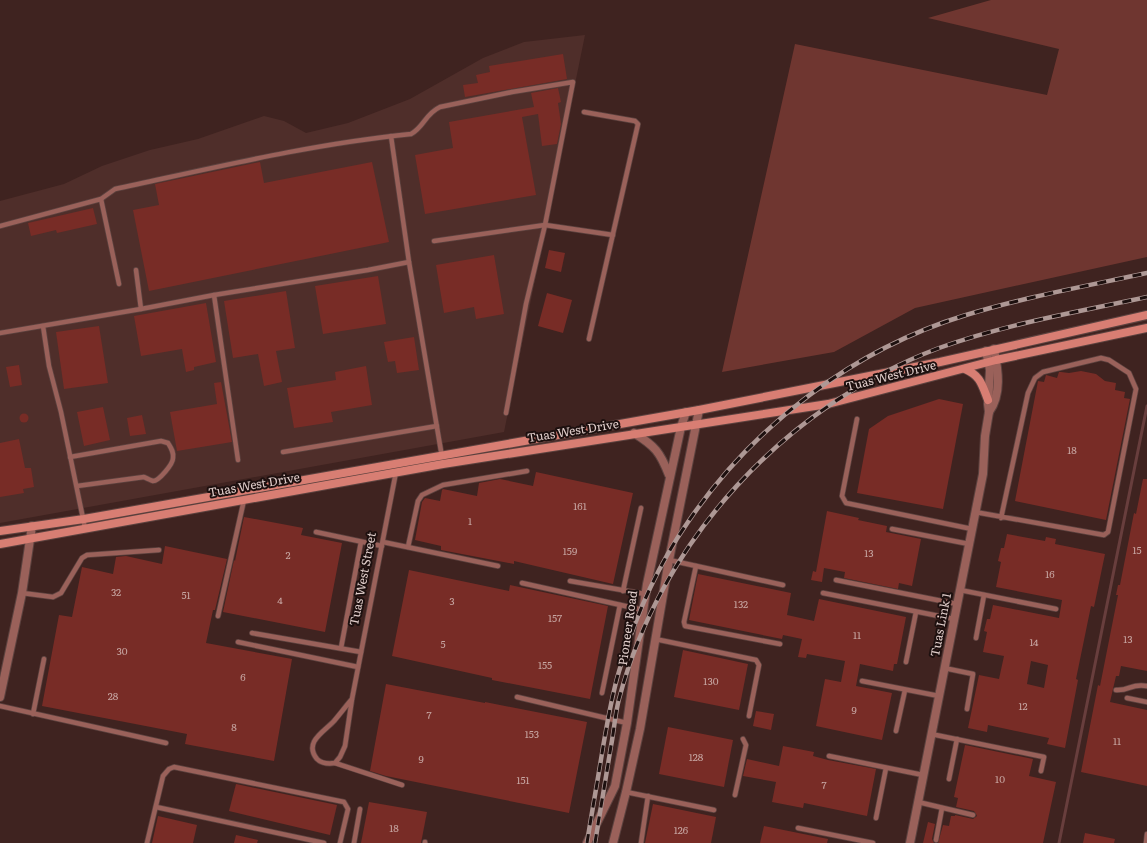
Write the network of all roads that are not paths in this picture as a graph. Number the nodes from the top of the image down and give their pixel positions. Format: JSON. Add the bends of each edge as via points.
{"nodes":[{"id":1,"x":584,"y":112,"type":"dead end"},
{"id":2,"x":391,"y":136,"type":"junction"},
{"id":3,"x":101,"y":199,"type":"junction"},
{"id":4,"x":545,"y":225,"type":"junction"},
{"id":5,"x":0,"y":226,"type":"edge"},
{"id":6,"x":613,"y":235,"type":"junction"},
{"id":7,"x":434,"y":241,"type":"dead end"},
{"id":8,"x":409,"y":262,"type":"junction"},
{"id":9,"x":136,"y":270,"type":"dead end"},
{"id":10,"x":119,"y":284,"type":"dead end"},
{"id":11,"x":214,"y":295,"type":"junction"},
{"id":12,"x":141,"y":309,"type":"junction"},
{"id":13,"x":1147,"y":315,"type":"edge"},
{"id":14,"x":43,"y":326,"type":"junction"},
{"id":15,"x":1147,"y":328,"type":"edge"},
{"id":16,"x":0,"y":333,"type":"edge"},
{"id":17,"x":589,"y":339,"type":"dead end"},
{"id":18,"x":990,"y":350,"type":"junction"},
{"id":19,"x":993,"y":361,"type":"junction"},
{"id":20,"x":965,"y":369,"type":"junction"},
{"id":21,"x":988,"y":400,"type":"junction"},
{"id":22,"x":699,"y":410,"type":"junction"},
{"id":23,"x":686,"y":412,"type":"junction"},
{"id":24,"x":989,"y":412,"type":"junction"},
{"id":25,"x":506,"y":413,"type":"dead end"},
{"id":26,"x":857,"y":419,"type":"dead end"},
{"id":27,"x":696,"y":425,"type":"junction"},
{"id":28,"x":437,"y":426,"type":"junction"},
{"id":29,"x":680,"y":427,"type":"junction"},
{"id":30,"x":634,"y":434,"type":"junction"},
{"id":31,"x":283,"y":452,"type":"dead end"},
{"id":32,"x":70,"y":457,"type":"junction"},
{"id":33,"x":238,"y":460,"type":"dead end"},
{"id":34,"x":442,"y":460,"type":"junction"},
{"id":35,"x":398,"y":463,"type":"junction"},
{"id":36,"x":526,"y":471,"type":"dead end"},
{"id":37,"x":396,"y":472,"type":"junction"},
{"id":38,"x":669,"y":476,"type":"junction"},
{"id":39,"x":77,"y":486,"type":"junction"},
{"id":40,"x":245,"y":490,"type":"junction"},
{"id":41,"x":244,"y":499,"type":"junction"},
{"id":42,"x":641,"y":508,"type":"dead end"},
{"id":43,"x":975,"y":512,"type":"junction"},
{"id":44,"x":1001,"y":518,"type":"junction"},
{"id":45,"x":84,"y":519,"type":"junction"},
{"id":46,"x":32,"y":526,"type":"junction"},
{"id":47,"x":85,"y":528,"type":"junction"},
{"id":48,"x":892,"y":529,"type":"dead end"},
{"id":49,"x":972,"y":529,"type":"junction"},
{"id":50,"x":0,"y":531,"type":"edge"},
{"id":51,"x":316,"y":532,"type":"dead end"},
{"id":52,"x":31,"y":538,"type":"junction"},
{"id":53,"x":361,"y":542,"type":"junction"},
{"id":54,"x":0,"y":544,"type":"edge"},
{"id":55,"x":382,"y":544,"type":"junction"},
{"id":56,"x":969,"y":544,"type":"junction"},
{"id":57,"x":408,"y":547,"type":"junction"},
{"id":58,"x":159,"y":550,"type":"dead end"},
{"id":59,"x":669,"y":560,"type":"junction"},
{"id":60,"x":498,"y":566,"type":"dead end"},
{"id":61,"x":696,"y":566,"type":"junction"},
{"id":62,"x":836,"y":580,"type":"dead end"},
{"id":63,"x":570,"y":581,"type":"dead end"},
{"id":64,"x":522,"y":583,"type":"dead end"},
{"id":65,"x":783,"y":585,"type":"dead end"},
{"id":66,"x":960,"y":590,"type":"junction"},
{"id":67,"x":623,"y":591,"type":"junction"},
{"id":68,"x":22,"y":593,"type":"junction"},
{"id":69,"x":823,"y":593,"type":"dead end"},
{"id":70,"x":645,"y":594,"type":"junction"},
{"id":71,"x":984,"y":595,"type":"junction"},
{"id":72,"x":957,"y":604,"type":"junction"},
{"id":73,"x":620,"y":605,"type":"junction"},
{"id":74,"x":1056,"y":609,"type":"dead end"},
{"id":75,"x":643,"y":610,"type":"junction"},
{"id":76,"x":916,"y":612,"type":"junction"},
{"id":77,"x":218,"y":616,"type":"dead end"},
{"id":78,"x":954,"y":619,"type":"junction"},
{"id":79,"x":252,"y":633,"type":"dead end"},
{"id":80,"x":976,"y":638,"type":"dead end"},
{"id":81,"x":655,"y":639,"type":"junction"},
{"id":82,"x":238,"y":642,"type":"dead end"},
{"id":83,"x":780,"y":644,"type":"dead end"},
{"id":84,"x":340,"y":648,"type":"junction"},
{"id":85,"x":361,"y":652,"type":"junction"},
{"id":86,"x":44,"y":660,"type":"dead end"},
{"id":87,"x":906,"y":662,"type":"dead end"},
{"id":88,"x":358,"y":667,"type":"junction"},
{"id":89,"x":944,"y":668,"type":"junction"},
{"id":90,"x":862,"y":681,"type":"dead end"},
{"id":91,"x":1147,"y":686,"type":"edge"},
{"id":92,"x":905,"y":690,"type":"junction"},
{"id":93,"x":1116,"y":690,"type":"dead end"},
{"id":94,"x":602,"y":693,"type":"dead end"},
{"id":95,"x":938,"y":696,"type":"junction"},
{"id":96,"x":0,"y":697,"type":"edge"},
{"id":97,"x":517,"y":697,"type":"dead end"},
{"id":98,"x":1127,"y":698,"type":"dead end"},
{"id":99,"x":352,"y":699,"type":"junction"},
{"id":100,"x":1147,"y":702,"type":"edge"},
{"id":101,"x":0,"y":706,"type":"edge"},
{"id":102,"x":967,"y":708,"type":"dead end"},
{"id":103,"x":33,"y":714,"type":"junction"},
{"id":104,"x":749,"y":716,"type":"dead end"},
{"id":105,"x":627,"y":723,"type":"junction"},
{"id":106,"x":896,"y":731,"type":"dead end"},
{"id":107,"x":931,"y":734,"type":"junction"},
{"id":108,"x":743,"y":739,"type":"dead end"},
{"id":109,"x":957,"y":739,"type":"junction"},
{"id":110,"x":166,"y":743,"type":"dead end"},
{"id":111,"x":829,"y":756,"type":"dead end"},
{"id":112,"x":335,"y":763,"type":"junction"},
{"id":113,"x":886,"y":768,"type":"junction"},
{"id":114,"x":1041,"y":771,"type":"dead end"},
{"id":115,"x":923,"y":775,"type":"junction"},
{"id":116,"x":949,"y":779,"type":"dead end"},
{"id":117,"x":402,"y":784,"type":"dead end"},
{"id":118,"x":626,"y":792,"type":"junction"},
{"id":119,"x":735,"y":795,"type":"dead end"},
{"id":120,"x":648,"y":796,"type":"junction"},
{"id":121,"x":918,"y":802,"type":"junction"},
{"id":122,"x":156,"y":807,"type":"junction"},
{"id":123,"x":942,"y":808,"type":"junction"},
{"id":124,"x":360,"y":809,"type":"dead end"},
{"id":125,"x":714,"y":810,"type":"dead end"},
{"id":126,"x":973,"y":815,"type":"dead end"},
{"id":127,"x":876,"y":818,"type":"dead end"},
{"id":128,"x":798,"y":828,"type":"dead end"},
{"id":129,"x":1147,"y":834,"type":"edge"},
{"id":130,"x":936,"y":840,"type":"dead end"},
{"id":131,"x":147,"y":843,"type":"edge"},
{"id":132,"x":324,"y":843,"type":"edge"},
{"id":133,"x":340,"y":843,"type":"edge"},
{"id":134,"x":354,"y":843,"type":"edge"},
{"id":135,"x":587,"y":843,"type":"edge"},
{"id":136,"x":613,"y":843,"type":"edge"},
{"id":137,"x":641,"y":843,"type":"edge"},
{"id":138,"x":871,"y":843,"type":"edge"},
{"id":139,"x":910,"y":843,"type":"edge"},
{"id":140,"x":1146,"y":843,"type":"edge"}],
"edges":[{"from":1,"to":6,"type":"lane","via":[[635,121],[638,124]]},
{"from":2,"to":3,"type":"lane","via":[[216,166],[115,189]]},
{"from":2,"to":4,"type":"lane","via":[[411,134],[433,110],[440,107],[573,82]]},
{"from":2,"to":8,"type":"lane"},
{"from":3,"to":5,"type":"lane"},
{"from":3,"to":10,"type":"lane"},
{"from":4,"to":6,"type":"lane"},
{"from":4,"to":7,"type":"lane"},
{"from":4,"to":25,"type":"lane","via":[[526,304]]},
{"from":6,"to":17,"type":"lane"},
{"from":8,"to":11,"type":"lane"},
{"from":8,"to":28,"type":"lane"},
{"from":9,"to":12,"type":"lane"},
{"from":11,"to":12,"type":"lane"},
{"from":11,"to":33,"type":"lane"},
{"from":12,"to":14,"type":"lane"},
{"from":13,"to":18,"type":"main road","name":"Tuas West Drive"},
{"from":14,"to":16,"type":"lane"},
{"from":14,"to":32,"type":"lane","via":[[48,366]]},
{"from":15,"to":19,"type":"main road","name":"Tuas West Drive"},
{"from":18,"to":19,"type":"street","name":"Tuas Link 1"},
{"from":18,"to":22,"type":"main road","name":"Tuas West Drive"},
{"from":19,"to":20,"type":"main road","name":"Tuas West Drive"},
{"from":19,"to":21,"type":"street","name":"Tuas Link 1"},
{"from":19,"to":24,"type":"street","name":"Tuas Link 1","via":[[998,368],[998,384],[994,405]]},
{"from":20,"to":21,"type":"main road","via":[[979,378]]},
{"from":20,"to":27,"type":"main road","name":"Tuas West Drive","via":[[828,404]]},
{"from":21,"to":24,"type":"street","name":"Tuas Link 1"},
{"from":22,"to":23,"type":"main road","name":"Tuas West Drive"},
{"from":22,"to":27,"type":"street"},
{"from":23,"to":29,"type":"street","name":"Pioneer Road"},
{"from":23,"to":34,"type":"main road","name":"Tuas West Drive"},
{"from":24,"to":43,"type":"street","name":"Tuas Link 1"},
{"from":26,"to":49,"type":"lane","via":[[842,496],[846,503]]},
{"from":27,"to":29,"type":"main road","name":"Tuas West Drive"},
{"from":27,"to":59,"type":"street"},
{"from":28,"to":31,"type":"lane"},
{"from":28,"to":34,"type":"lane"},
{"from":29,"to":30,"type":"main road","name":"Tuas West Drive"},
{"from":29,"to":38,"type":"street","name":"Pioneer Road"},
{"from":30,"to":34,"type":"main road","name":"Tuas West Drive"},
{"from":30,"to":38,"type":"street","via":[[656,449]]},
{"from":32,"to":39,"type":"lane"},
{"from":32,"to":39,"type":"lane","via":[[161,441],[168,443],[172,448],[173,462],[158,479],[152,481],[144,477]]},
{"from":34,"to":35,"type":"main road","name":"Tuas West Drive"},
{"from":34,"to":37,"type":"main road","name":"Tuas West Drive"},
{"from":35,"to":37,"type":"street","name":"Tuas West Street"},
{"from":35,"to":40,"type":"main road","name":"Tuas West Drive"},
{"from":36,"to":57,"type":"lane","via":[[443,484],[422,495],[418,501]]},
{"from":37,"to":41,"type":"main road","name":"Tuas West Drive"},
{"from":37,"to":55,"type":"lane","name":"Tuas West Street"},
{"from":38,"to":70,"type":"street","name":"Pioneer Road"},
{"from":39,"to":45,"type":"lane"},
{"from":40,"to":41,"type":"lane"},
{"from":40,"to":45,"type":"main road","name":"Tuas West Drive"},
{"from":41,"to":47,"type":"main road","name":"Tuas West Drive"},
{"from":41,"to":77,"type":"lane"},
{"from":42,"to":67,"type":"lane"},
{"from":43,"to":44,"type":"lane"},
{"from":43,"to":49,"type":"street","name":"Tuas Link 1"},
{"from":44,"to":44,"type":"lane","via":[[1104,535],[1108,532],[1136,389],[1129,373],[1109,360],[1101,358],[1043,372],[1035,378],[1028,393]]},
{"from":45,"to":46,"type":"main road","name":"Tuas West Drive"},
{"from":45,"to":47,"type":"lane"},
{"from":46,"to":50,"type":"main road","name":"Tuas West Drive"},
{"from":46,"to":52,"type":"street"},
{"from":47,"to":52,"type":"main road","name":"Tuas West Drive"},
{"from":48,"to":56,"type":"lane"},
{"from":49,"to":56,"type":"street","name":"Tuas Link 1"},
{"from":51,"to":53,"type":"lane"},
{"from":52,"to":54,"type":"main road","name":"Tuas West Drive"},
{"from":52,"to":68,"type":"street"},
{"from":53,"to":55,"type":"lane"},
{"from":53,"to":84,"type":"lane"},
{"from":55,"to":57,"type":"lane"},
{"from":55,"to":85,"type":"lane","name":"Tuas West Street"},
{"from":56,"to":66,"type":"street","name":"Tuas Link 1"},
{"from":57,"to":60,"type":"lane"},
{"from":58,"to":68,"type":"lane","via":[[87,555],[82,558],[61,593],[53,598]]},
{"from":59,"to":61,"type":"lane"},
{"from":59,"to":81,"type":"street"},
{"from":61,"to":65,"type":"lane"},
{"from":61,"to":83,"type":"lane","via":[[685,626]]},
{"from":62,"to":72,"type":"lane"},
{"from":63,"to":67,"type":"lane"},
{"from":64,"to":73,"type":"lane"},
{"from":66,"to":71,"type":"lane"},
{"from":66,"to":72,"type":"street","name":"Tuas Link 1"},
{"from":67,"to":70,"type":"lane"},
{"from":68,"to":96,"type":"street"},
{"from":69,"to":76,"type":"lane"},
{"from":70,"to":75,"type":"street","name":"Pioneer Road"},
{"from":71,"to":74,"type":"lane"},
{"from":71,"to":80,"type":"lane"},
{"from":72,"to":78,"type":"street","name":"Tuas Link 1"},
{"from":73,"to":75,"type":"lane"},
{"from":73,"to":94,"type":"lane"},
{"from":75,"to":105,"type":"street","name":"Pioneer Road"},
{"from":76,"to":78,"type":"lane"},
{"from":76,"to":87,"type":"lane"},
{"from":78,"to":89,"type":"street","name":"Tuas Link 1"},
{"from":79,"to":84,"type":"lane"},
{"from":81,"to":104,"type":"lane","via":[[758,661]]},
{"from":81,"to":118,"type":"street","via":[[640,729]]},
{"from":82,"to":88,"type":"lane"},
{"from":84,"to":85,"type":"lane"},
{"from":85,"to":88,"type":"lane","name":"Tuas West Street"},
{"from":86,"to":103,"type":"lane"},
{"from":88,"to":99,"type":"lane","name":"Tuas West Street"},
{"from":89,"to":95,"type":"street","name":"Tuas Link 1"},
{"from":89,"to":102,"type":"lane","via":[[974,674]]},
{"from":90,"to":92,"type":"lane"},
{"from":91,"to":93,"type":"lane","via":[[1136,685],[1123,691]]},
{"from":92,"to":95,"type":"lane"},
{"from":92,"to":106,"type":"lane"},
{"from":95,"to":107,"type":"street","name":"Tuas Link 1"},
{"from":97,"to":105,"type":"lane"},
{"from":98,"to":100,"type":"lane"},
{"from":99,"to":112,"type":"lane","name":"Tuas West Street","via":[[345,746]]},
{"from":99,"to":112,"type":"lane","name":"Tuas West Street","via":[[316,737],[313,746],[314,755],[320,761],[327,764]]},
{"from":101,"to":103,"type":"lane"},
{"from":103,"to":110,"type":"lane"},
{"from":105,"to":135,"type":"street","name":"Pioneer Road","via":[[614,786]]},
{"from":107,"to":109,"type":"lane"},
{"from":107,"to":115,"type":"street","name":"Tuas Link 1"},
{"from":108,"to":119,"type":"lane","via":[[746,745]]},
{"from":109,"to":114,"type":"lane","via":[[1044,757]]},
{"from":109,"to":116,"type":"lane"},
{"from":111,"to":113,"type":"lane"},
{"from":112,"to":117,"type":"lane"},
{"from":113,"to":115,"type":"lane"},
{"from":113,"to":127,"type":"lane"},
{"from":115,"to":121,"type":"street","name":"Tuas Link 1"},
{"from":118,"to":120,"type":"lane"},
{"from":118,"to":136,"type":"street"},
{"from":120,"to":125,"type":"lane"},
{"from":120,"to":137,"type":"lane"},
{"from":121,"to":123,"type":"lane"},
{"from":121,"to":139,"type":"street","name":"Tuas Link 1"},
{"from":122,"to":131,"type":"lane"},
{"from":122,"to":132,"type":"lane"},
{"from":122,"to":133,"type":"lane","via":[[163,776],[174,767],[344,802],[348,809]]},
{"from":123,"to":126,"type":"lane"},
{"from":123,"to":130,"type":"lane"},
{"from":124,"to":134,"type":"lane"},
{"from":128,"to":138,"type":"lane"},
{"from":129,"to":140,"type":"lane"}]}
